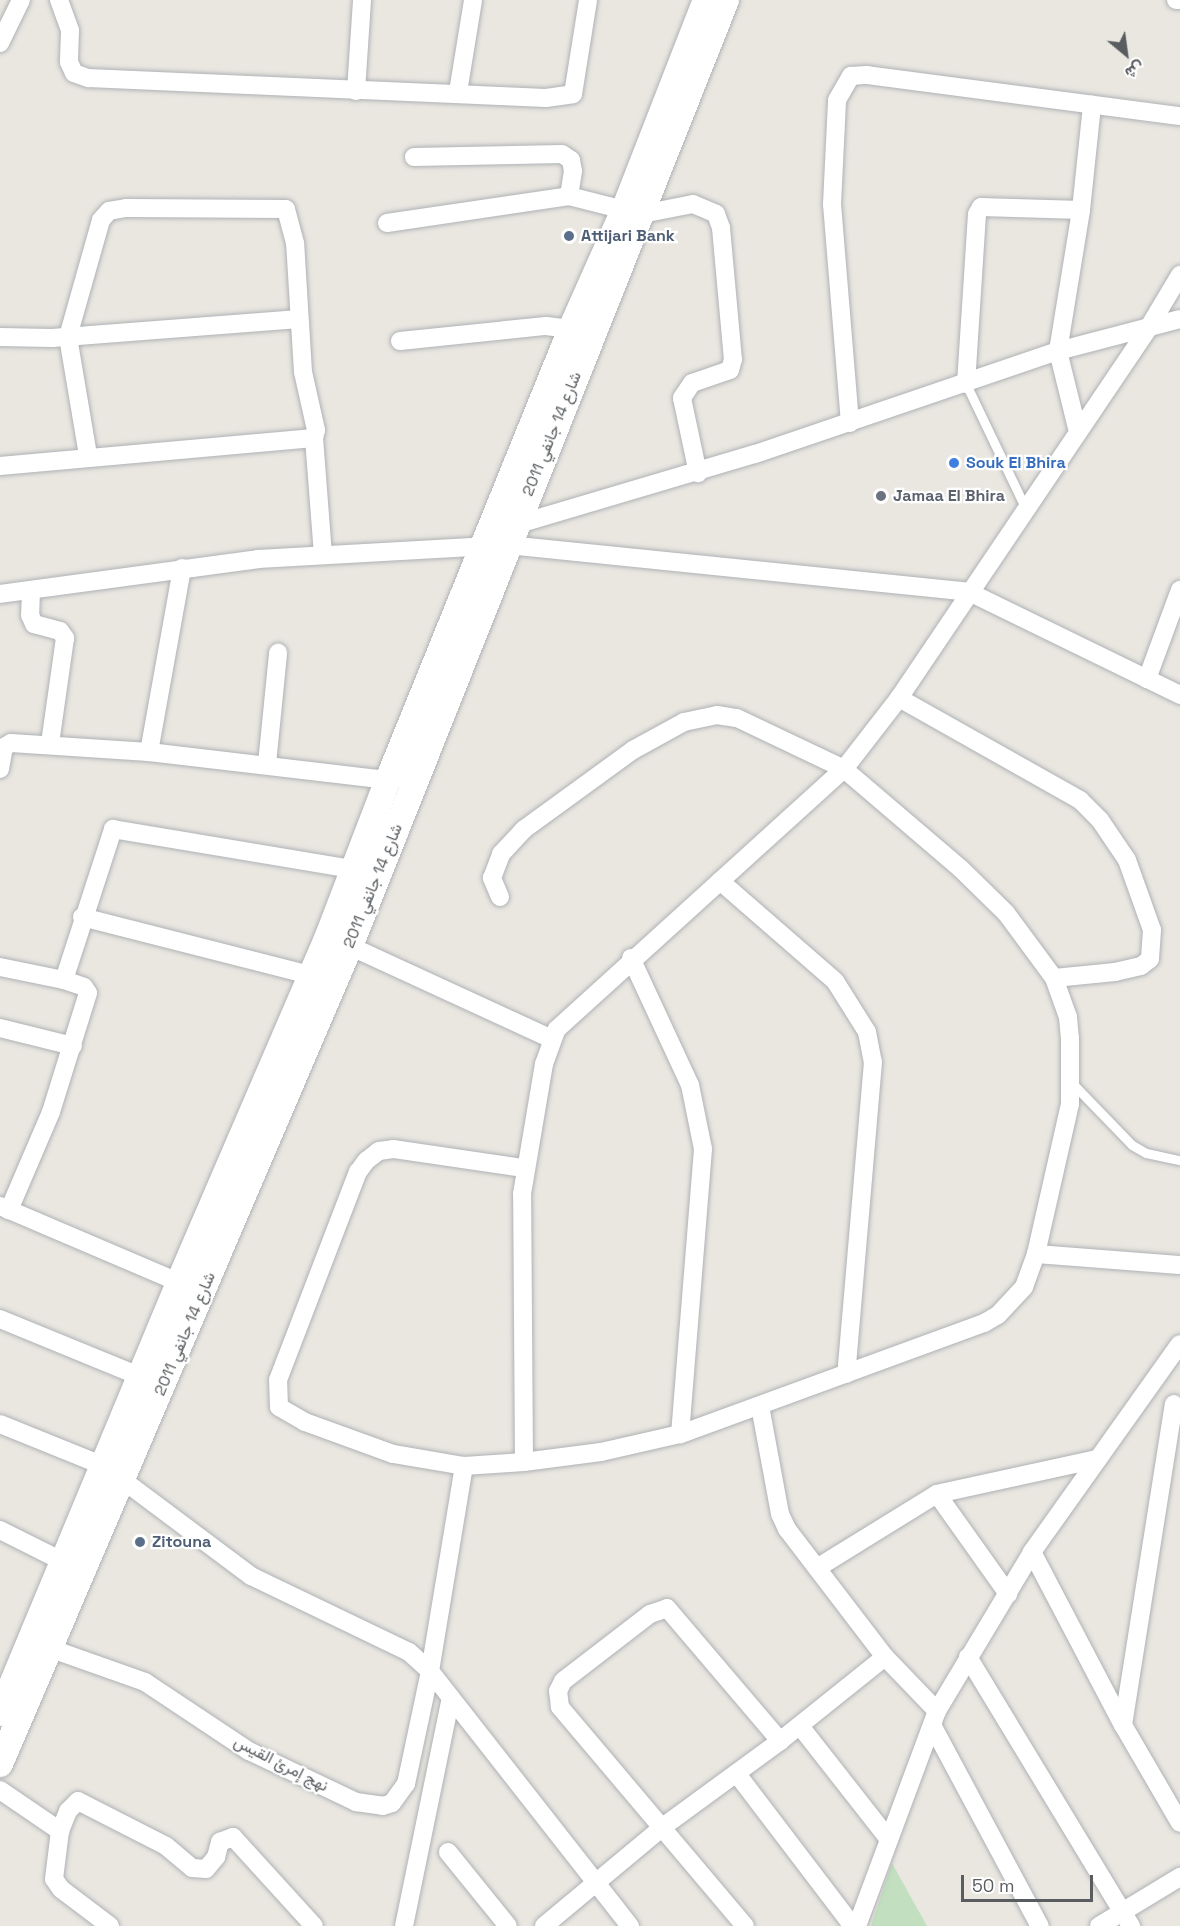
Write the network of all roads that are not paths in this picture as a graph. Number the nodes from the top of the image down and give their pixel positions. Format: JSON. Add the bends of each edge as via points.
{"nodes":[{"id":1,"x":21,"y":0,"type":"edge"},
{"id":2,"x":59,"y":0,"type":"edge"},
{"id":3,"x":363,"y":0,"type":"edge"},
{"id":4,"x":473,"y":0,"type":"edge"},
{"id":5,"x":588,"y":0,"type":"edge"},
{"id":6,"x":706,"y":0,"type":"edge"},
{"id":7,"x":726,"y":0,"type":"edge"},
{"id":8,"x":1176,"y":0,"type":"edge"},
{"id":9,"x":1180,"y":0,"type":"edge"},
{"id":10,"x":0,"y":43,"type":"edge"},
{"id":11,"x":356,"y":91,"type":"junction"},
{"id":12,"x":458,"y":92,"type":"junction"},
{"id":13,"x":1092,"y":105,"type":"junction"},
{"id":14,"x":1180,"y":116,"type":"edge"},
{"id":15,"x":414,"y":157,"type":"dead end"},
{"id":16,"x":570,"y":196,"type":"junction"},
{"id":17,"x":1081,"y":210,"type":"junction"},
{"id":18,"x":633,"y":212,"type":"junction"},
{"id":19,"x":387,"y":223,"type":"dead end"},
{"id":20,"x":1180,"y":275,"type":"edge"},
{"id":21,"x":299,"y":319,"type":"junction"},
{"id":22,"x":1180,"y":319,"type":"edge"},
{"id":23,"x":1149,"y":327,"type":"junction"},
{"id":24,"x":570,"y":328,"type":"junction"},
{"id":25,"x":0,"y":337,"type":"edge"},
{"id":26,"x":68,"y":337,"type":"junction"},
{"id":27,"x":400,"y":341,"type":"dead end"},
{"id":28,"x":1058,"y":351,"type":"junction"},
{"id":29,"x":966,"y":384,"type":"junction"},
{"id":30,"x":850,"y":423,"type":"junction"},
{"id":31,"x":1078,"y":432,"type":"junction"},
{"id":32,"x":314,"y":438,"type":"junction"},
{"id":33,"x":88,"y":455,"type":"junction"},
{"id":34,"x":0,"y":466,"type":"edge"},
{"id":35,"x":698,"y":472,"type":"junction"},
{"id":36,"x":1026,"y":508,"type":"junction"},
{"id":37,"x":503,"y":538,"type":"junction"},
{"id":38,"x":323,"y":554,"type":"junction"},
{"id":39,"x":182,"y":568,"type":"junction"},
{"id":40,"x":31,"y":590,"type":"junction"},
{"id":41,"x":1180,"y":590,"type":"edge"},
{"id":42,"x":969,"y":592,"type":"junction"},
{"id":43,"x":0,"y":594,"type":"edge"},
{"id":44,"x":278,"y":653,"type":"dead end"},
{"id":45,"x":1147,"y":679,"type":"junction"},
{"id":46,"x":1180,"y":695,"type":"edge"},
{"id":47,"x":899,"y":698,"type":"junction"},
{"id":48,"x":50,"y":744,"type":"junction"},
{"id":49,"x":149,"y":752,"type":"junction"},
{"id":50,"x":267,"y":764,"type":"junction"},
{"id":51,"x":844,"y":769,"type":"junction"},
{"id":52,"x":0,"y":770,"type":"edge"},
{"id":53,"x":388,"y":780,"type":"junction"},
{"id":54,"x":353,"y":869,"type":"junction"},
{"id":55,"x":720,"y":881,"type":"junction"},
{"id":56,"x":500,"y":897,"type":"dead end"},
{"id":57,"x":82,"y":917,"type":"junction"},
{"id":58,"x":339,"y":941,"type":"junction"},
{"id":59,"x":631,"y":958,"type":"junction"},
{"id":60,"x":0,"y":967,"type":"edge"},
{"id":61,"x":310,"y":975,"type":"junction"},
{"id":62,"x":1054,"y":978,"type":"junction"},
{"id":63,"x":64,"y":980,"type":"junction"},
{"id":64,"x":0,"y":1028,"type":"edge"},
{"id":65,"x":552,"y":1039,"type":"junction"},
{"id":66,"x":73,"y":1046,"type":"junction"},
{"id":67,"x":1072,"y":1083,"type":"junction"},
{"id":68,"x":1180,"y":1160,"type":"edge"},
{"id":69,"x":524,"y":1168,"type":"junction"},
{"id":70,"x":5,"y":1208,"type":"edge"},
{"id":71,"x":1036,"y":1254,"type":"junction"},
{"id":72,"x":1180,"y":1265,"type":"edge"},
{"id":73,"x":179,"y":1282,"type":"junction"},
{"id":74,"x":202,"y":1292,"type":"junction"},
{"id":75,"x":0,"y":1319,"type":"edge"},
{"id":76,"x":1180,"y":1344,"type":"edge"},
{"id":77,"x":846,"y":1374,"type":"junction"},
{"id":78,"x":139,"y":1376,"type":"junction"},
{"id":79,"x":1144,"y":1394,"type":"junction"},
{"id":80,"x":1177,"y":1405,"type":"edge"},
{"id":81,"x":760,"y":1406,"type":"junction"},
{"id":82,"x":0,"y":1424,"type":"edge"},
{"id":83,"x":680,"y":1434,"type":"junction"},
{"id":84,"x":1097,"y":1459,"type":"junction"},
{"id":85,"x":524,"y":1462,"type":"junction"},
{"id":86,"x":464,"y":1466,"type":"junction"},
{"id":87,"x":113,"y":1473,"type":"junction"},
{"id":88,"x":937,"y":1494,"type":"junction"},
{"id":89,"x":0,"y":1530,"type":"edge"},
{"id":90,"x":1032,"y":1552,"type":"junction"},
{"id":91,"x":62,"y":1561,"type":"junction"},
{"id":92,"x":817,"y":1568,"type":"junction"},
{"id":93,"x":1008,"y":1594,"type":"junction"},
{"id":94,"x":49,"y":1648,"type":"junction"},
{"id":95,"x":885,"y":1657,"type":"junction"},
{"id":96,"x":968,"y":1657,"type":"junction"},
{"id":97,"x":430,"y":1671,"type":"junction"},
{"id":98,"x":451,"y":1698,"type":"junction"},
{"id":99,"x":0,"y":1713,"type":"edge"},
{"id":100,"x":934,"y":1718,"type":"junction"},
{"id":101,"x":1123,"y":1725,"type":"junction"},
{"id":102,"x":800,"y":1726,"type":"junction"},
{"id":103,"x":780,"y":1741,"type":"junction"},
{"id":104,"x":0,"y":1764,"type":"edge"},
{"id":105,"x":737,"y":1774,"type":"junction"},
{"id":106,"x":0,"y":1790,"type":"edge"},
{"id":107,"x":1180,"y":1822,"type":"edge"},
{"id":108,"x":664,"y":1826,"type":"junction"},
{"id":109,"x":60,"y":1831,"type":"junction"},
{"id":110,"x":887,"y":1837,"type":"junction"},
{"id":111,"x":448,"y":1852,"type":"dead end"},
{"id":112,"x":1180,"y":1877,"type":"edge"},
{"id":113,"x":595,"y":1881,"type":"junction"},
{"id":114,"x":1127,"y":1919,"type":"edge"},
{"id":115,"x":110,"y":1926,"type":"edge"},
{"id":116,"x":314,"y":1926,"type":"edge"},
{"id":117,"x":404,"y":1926,"type":"edge"},
{"id":118,"x":508,"y":1926,"type":"edge"},
{"id":119,"x":544,"y":1926,"type":"edge"},
{"id":120,"x":630,"y":1926,"type":"edge"},
{"id":121,"x":745,"y":1926,"type":"edge"},
{"id":122,"x":853,"y":1926,"type":"edge"},
{"id":123,"x":857,"y":1926,"type":"edge"},
{"id":124,"x":1040,"y":1926,"type":"edge"},
{"id":125,"x":1099,"y":1926,"type":"edge"}],
"edges":[{"from":1,"to":10,"type":"street"},
{"from":2,"to":11,"type":"street","via":[[70,31],[69,62],[74,73],[88,78]]},
{"from":3,"to":11,"type":"street"},
{"from":4,"to":12,"type":"street"},
{"from":5,"to":12,"type":"street","via":[[573,94],[546,98]]},
{"from":6,"to":18,"type":"main road","name":"شارع 14 جانفي 2011"},
{"from":7,"to":18,"type":"main road","name":"شارع 14 جانفي 2011"},
{"from":8,"to":9,"type":"street"},
{"from":11,"to":12,"type":"street"},
{"from":13,"to":14,"type":"street"},
{"from":13,"to":17,"type":"street"},
{"from":13,"to":30,"type":"street","via":[[867,75],[851,76],[843,86],[837,100],[832,204]]},
{"from":15,"to":16,"type":"street","via":[[562,154],[571,160]]},
{"from":16,"to":18,"type":"street"},
{"from":16,"to":19,"type":"street"},
{"from":17,"to":28,"type":"street"},
{"from":17,"to":29,"type":"street","via":[[981,207],[977,214]]},
{"from":18,"to":24,"type":"main road","name":"شارع 14 جانفي 2011"},
{"from":18,"to":35,"type":"street","via":[[693,204],[716,214],[721,228],[734,359],[730,370],[692,383],[682,398]]},
{"from":18,"to":37,"type":"main road","name":"شارع 14 جانفي 2011"},
{"from":20,"to":23,"type":"street"},
{"from":21,"to":26,"type":"street"},
{"from":21,"to":26,"type":"street","via":[[295,243],[286,209],[126,208],[110,211],[100,220]]},
{"from":21,"to":32,"type":"street"},
{"from":22,"to":23,"type":"street"},
{"from":23,"to":28,"type":"street"},
{"from":23,"to":31,"type":"street"},
{"from":24,"to":27,"type":"street","via":[[546,326]]},
{"from":24,"to":37,"type":"main road","name":"شارع 14 جانفي 2011"},
{"from":25,"to":26,"type":"street"},
{"from":26,"to":33,"type":"street"},
{"from":28,"to":29,"type":"street"},
{"from":28,"to":31,"type":"street"},
{"from":29,"to":30,"type":"street"},
{"from":29,"to":36,"type":"lane"},
{"from":30,"to":35,"type":"street"},
{"from":31,"to":36,"type":"street"},
{"from":32,"to":33,"type":"street"},
{"from":32,"to":38,"type":"street"},
{"from":33,"to":34,"type":"street"},
{"from":35,"to":37,"type":"street"},
{"from":36,"to":42,"type":"street"},
{"from":37,"to":38,"type":"street"},
{"from":37,"to":42,"type":"street"},
{"from":37,"to":53,"type":"main road","name":"شارع 14 جانفي 2011"},
{"from":37,"to":58,"type":"main road","name":"شارع 14 جانفي 2011"},
{"from":38,"to":39,"type":"street"},
{"from":39,"to":40,"type":"street"},
{"from":39,"to":49,"type":"street"},
{"from":40,"to":43,"type":"street"},
{"from":40,"to":48,"type":"street","via":[[30,615],[34,624],[60,631],[65,638]]},
{"from":41,"to":45,"type":"street"},
{"from":42,"to":45,"type":"street"},
{"from":42,"to":47,"type":"street"},
{"from":44,"to":50,"type":"street"},
{"from":45,"to":46,"type":"street"},
{"from":47,"to":51,"type":"street"},
{"from":47,"to":62,"type":"street","via":[[1080,800],[1100,820],[1127,860],[1152,930],[1150,960],[1115,972]]},
{"from":48,"to":49,"type":"street"},
{"from":48,"to":52,"type":"street","via":[[11,742],[4,747]]},
{"from":49,"to":50,"type":"street"},
{"from":50,"to":53,"type":"street"},
{"from":51,"to":55,"type":"street"},
{"from":51,"to":56,"type":"street","via":[[737,718],[717,715],[684,722],[633,750],[516,837],[501,854],[492,878]]},
{"from":51,"to":62,"type":"street","via":[[960,868],[1006,913]]},
{"from":53,"to":54,"type":"main road","name":"شارع 14 جانفي 2011"},
{"from":54,"to":57,"type":"street","via":[[113,829]]},
{"from":54,"to":58,"type":"main road","name":"شارع 14 جانفي 2011"},
{"from":55,"to":59,"type":"street"},
{"from":55,"to":77,"type":"street","via":[[835,981],[867,1032],[873,1062]]},
{"from":57,"to":61,"type":"street"},
{"from":57,"to":63,"type":"street"},
{"from":58,"to":61,"type":"main road","name":"شارع 14 جانفي 2011"},
{"from":58,"to":65,"type":"street"},
{"from":58,"to":74,"type":"main road","name":"شارع 14 جانفي 2011"},
{"from":59,"to":65,"type":"street","via":[[561,1025]]},
{"from":59,"to":83,"type":"street","via":[[690,1085],[703,1149]]},
{"from":60,"to":63,"type":"street"},
{"from":61,"to":73,"type":"main road","name":"شارع 14 جانفي 2011"},
{"from":62,"to":67,"type":"street","via":[[1068,1017]]},
{"from":63,"to":66,"type":"street","via":[[87,989]]},
{"from":64,"to":66,"type":"street"},
{"from":65,"to":69,"type":"street"},
{"from":66,"to":70,"type":"street"},
{"from":67,"to":68,"type":"lane","via":[[1132,1145],[1146,1153]]},
{"from":67,"to":71,"type":"street"},
{"from":69,"to":85,"type":"street"},
{"from":69,"to":86,"type":"street","via":[[393,1149],[379,1151],[366,1161],[358,1172],[278,1380],[279,1407],[289,1415],[393,1454]]},
{"from":70,"to":73,"type":"street"},
{"from":71,"to":72,"type":"street"},
{"from":71,"to":77,"type":"street","via":[[1024,1287],[998,1316]]},
{"from":73,"to":74,"type":"street"},
{"from":73,"to":78,"type":"main road","name":"شارع 14 جانفي 2011"},
{"from":74,"to":87,"type":"main road","name":"شارع 14 جانفي 2011"},
{"from":75,"to":78,"type":"street"},
{"from":76,"to":79,"type":"street"},
{"from":77,"to":81,"type":"street"},
{"from":78,"to":87,"type":"main road","name":"شارع 14 جانفي 2011"},
{"from":79,"to":80,"type":"street"},
{"from":79,"to":84,"type":"street"},
{"from":80,"to":101,"type":"street"},
{"from":81,"to":83,"type":"street"},
{"from":81,"to":92,"type":"street","via":[[780,1514]]},
{"from":82,"to":87,"type":"street"},
{"from":83,"to":85,"type":"street","via":[[601,1452]]},
{"from":84,"to":88,"type":"street"},
{"from":84,"to":90,"type":"street"},
{"from":85,"to":86,"type":"street"},
{"from":86,"to":97,"type":"street"},
{"from":87,"to":91,"type":"main road","name":"شارع 14 جانفي 2011"},
{"from":87,"to":94,"type":"main road","name":"شارع 14 جانفي 2011"},
{"from":87,"to":97,"type":"street","via":[[251,1576],[409,1652]]},
{"from":88,"to":92,"type":"street"},
{"from":88,"to":93,"type":"street"},
{"from":89,"to":91,"type":"street"},
{"from":90,"to":93,"type":"street"},
{"from":90,"to":101,"type":"street"},
{"from":91,"to":99,"type":"main road","name":"شارع 14 جانفي 2011"},
{"from":92,"to":95,"type":"street"},
{"from":93,"to":96,"type":"street"},
{"from":94,"to":97,"type":"street","name":"نهج إمرئ القيس","via":[[145,1682],[249,1751],[357,1802],[383,1806],[399,1796],[406,1784]]},
{"from":94,"to":104,"type":"main road","name":"شارع 14 جانفي 2011"},
{"from":95,"to":100,"type":"street"},
{"from":95,"to":102,"type":"street"},
{"from":96,"to":100,"type":"street"},
{"from":96,"to":114,"type":"street"},
{"from":97,"to":98,"type":"street"},
{"from":98,"to":113,"type":"street"},
{"from":98,"to":117,"type":"street"},
{"from":100,"to":110,"type":"street"},
{"from":100,"to":124,"type":"street"},
{"from":101,"to":107,"type":"street"},
{"from":102,"to":103,"type":"street"},
{"from":102,"to":110,"type":"street"},
{"from":103,"to":105,"type":"street"},
{"from":103,"to":108,"type":"street","via":[[674,1614],[659,1608],[650,1614],[563,1681],[558,1697],[560,1707]]},
{"from":105,"to":108,"type":"street"},
{"from":105,"to":122,"type":"street"},
{"from":106,"to":109,"type":"street"},
{"from":108,"to":113,"type":"street"},
{"from":108,"to":121,"type":"street"},
{"from":109,"to":115,"type":"street","via":[[54,1878],[61,1889]]},
{"from":109,"to":116,"type":"street","via":[[68,1811],[78,1801],[166,1846],[192,1868],[206,1869],[216,1857],[220,1842],[233,1837]]},
{"from":110,"to":123,"type":"street"},
{"from":111,"to":118,"type":"street"},
{"from":112,"to":114,"type":"street"},
{"from":113,"to":119,"type":"street"},
{"from":113,"to":120,"type":"street"},
{"from":114,"to":125,"type":"street"}]}
